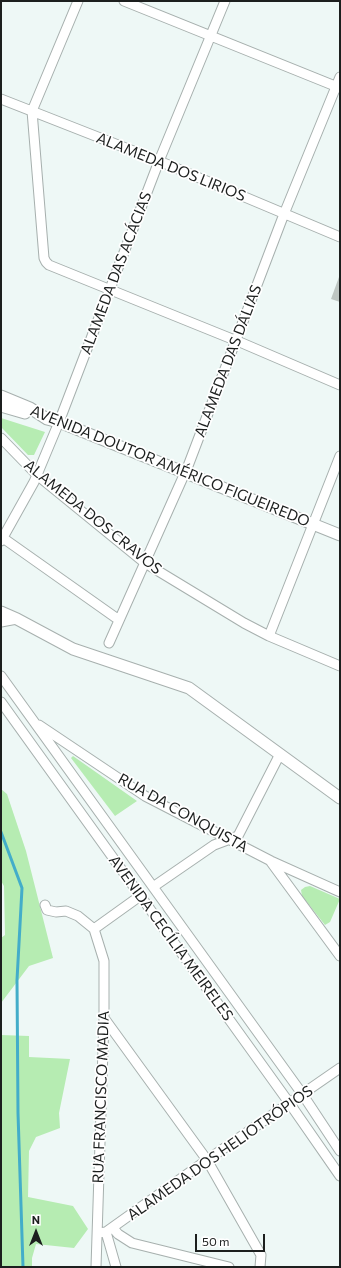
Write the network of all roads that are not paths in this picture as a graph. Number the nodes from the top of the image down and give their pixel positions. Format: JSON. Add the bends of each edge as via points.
{"nodes":[{"id":1,"x":78,"y":1,"type":"edge"},
{"id":2,"x":124,"y":1,"type":"edge"},
{"id":3,"x":225,"y":1,"type":"edge"},
{"id":4,"x":211,"y":36,"type":"junction"},
{"id":5,"x":340,"y":77,"type":"edge"},
{"id":6,"x":338,"y":87,"type":"edge"},
{"id":7,"x":1,"y":99,"type":"edge"},
{"id":8,"x":32,"y":111,"type":"junction"},
{"id":9,"x":159,"y":161,"type":"junction"},
{"id":10,"x":284,"y":214,"type":"junction"},
{"id":11,"x":340,"y":237,"type":"edge"},
{"id":12,"x":110,"y":289,"type":"junction"},
{"id":13,"x":235,"y":340,"type":"junction"},
{"id":14,"x":340,"y":385,"type":"edge"},
{"id":15,"x":1,"y":396,"type":"edge"},
{"id":16,"x":1,"y":406,"type":"edge"},
{"id":17,"x":47,"y":419,"type":"junction"},
{"id":18,"x":59,"y":422,"type":"junction"},
{"id":19,"x":1,"y":438,"type":"edge"},
{"id":20,"x":340,"y":456,"type":"edge"},
{"id":21,"x":185,"y":474,"type":"junction"},
{"id":22,"x":37,"y":475,"type":"junction"},
{"id":23,"x":313,"y":525,"type":"junction"},
{"id":24,"x":340,"y":535,"type":"edge"},
{"id":25,"x":2,"y":539,"type":"edge"},
{"id":26,"x":145,"y":563,"type":"junction"},
{"id":27,"x":1,"y":612,"type":"edge"},
{"id":28,"x":17,"y":618,"type":"junction"},
{"id":29,"x":119,"y":620,"type":"junction"},
{"id":30,"x":1,"y":622,"type":"edge"},
{"id":31,"x":269,"y":636,"type":"junction"},
{"id":32,"x":109,"y":643,"type":"dead end"},
{"id":33,"x":340,"y":666,"type":"edge"},
{"id":34,"x":1,"y":676,"type":"edge"},
{"id":35,"x":4,"y":688,"type":"edge"},
{"id":36,"x":1,"y":702,"type":"edge"},
{"id":37,"x":34,"y":722,"type":"junction"},
{"id":38,"x":280,"y":754,"type":"junction"},
{"id":39,"x":340,"y":798,"type":"edge"},
{"id":40,"x":228,"y":839,"type":"junction"},
{"id":41,"x":271,"y":861,"type":"junction"},
{"id":42,"x":300,"y":875,"type":"junction"},
{"id":43,"x":153,"y":887,"type":"junction"},
{"id":44,"x":340,"y":892,"type":"edge"},
{"id":45,"x":140,"y":896,"type":"junction"},
{"id":46,"x":299,"y":899,"type":"junction"},
{"id":47,"x":45,"y":905,"type":"dead end"},
{"id":48,"x":94,"y":929,"type":"junction"},
{"id":49,"x":340,"y":956,"type":"edge"},
{"id":50,"x":104,"y":1018,"type":"junction"},
{"id":51,"x":340,"y":1068,"type":"edge"},
{"id":52,"x":302,"y":1095,"type":"junction"},
{"id":53,"x":290,"y":1104,"type":"junction"},
{"id":54,"x":340,"y":1150,"type":"edge"},
{"id":55,"x":207,"y":1160,"type":"junction"},
{"id":56,"x":340,"y":1176,"type":"edge"},
{"id":57,"x":106,"y":1231,"type":"junction"},
{"id":58,"x":96,"y":1267,"type":"edge"},
{"id":59,"x":116,"y":1267,"type":"edge"},
{"id":60,"x":229,"y":1267,"type":"edge"},
{"id":61,"x":260,"y":1267,"type":"edge"}],
"edges":[{"from":1,"to":8,"type":"street"},
{"from":2,"to":4,"type":"street"},
{"from":3,"to":4,"type":"street","name":"ALAMEDA DAS ACÁCIAS"},
{"from":4,"to":6,"type":"street"},
{"from":4,"to":9,"type":"street","name":"ALAMEDA DAS ACÁCIAS"},
{"from":5,"to":6,"type":"street","name":"ALAMEDA DAS DÁLIAS"},
{"from":6,"to":10,"type":"street","name":"ALAMEDA DAS DÁLIAS"},
{"from":7,"to":8,"type":"street","name":"ALAMEDA DOS LIRIOS"},
{"from":8,"to":9,"type":"street","name":"ALAMEDA DOS LIRIOS"},
{"from":8,"to":12,"type":"street","via":[[44,258],[49,265]]},
{"from":9,"to":10,"type":"street","name":"ALAMEDA DOS LIRIOS"},
{"from":9,"to":12,"type":"street","name":"ALAMEDA DAS ACÁCIAS"},
{"from":10,"to":11,"type":"street","name":"ALAMEDA DOS LIRIOS"},
{"from":10,"to":13,"type":"street","name":"ALAMEDA DAS DÁLIAS"},
{"from":12,"to":13,"type":"street"},
{"from":12,"to":18,"type":"street","name":"ALAMEDA DAS ACÁCIAS"},
{"from":13,"to":14,"type":"street"},
{"from":13,"to":21,"type":"street","name":"ALAMEDA DAS DÁLIAS"},
{"from":15,"to":17,"type":"main road","name":"AVENIDA DOUTOR AMÉRICO FIGUEIREDO","via":[[30,408]]},
{"from":16,"to":17,"type":"main road"},
{"from":17,"to":18,"type":"main road","name":"AVENIDA DOUTOR AMÉRICO FIGUEIREDO"},
{"from":18,"to":21,"type":"main road","name":"AVENIDA DOUTOR AMÉRICO FIGUEIREDO"},
{"from":18,"to":22,"type":"street","name":"ALAMEDA DAS ACÁCIAS"},
{"from":19,"to":22,"type":"street","name":"ALAMEDA DOS CRAVOS"},
{"from":20,"to":23,"type":"street"},
{"from":21,"to":23,"type":"main road","name":"AVENIDA DOUTOR AMÉRICO FIGUEIREDO"},
{"from":21,"to":26,"type":"street","name":"ALAMEDA DAS DÁLIAS"},
{"from":22,"to":25,"type":"street","name":"ALAMEDA DAS ACÁCIAS"},
{"from":22,"to":26,"type":"street","name":"ALAMEDA DOS CRAVOS"},
{"from":23,"to":24,"type":"main road","name":"AVENIDA DOUTOR AMÉRICO FIGUEIREDO"},
{"from":23,"to":31,"type":"street"},
{"from":25,"to":29,"type":"street"},
{"from":26,"to":29,"type":"street","name":"ALAMEDA DAS DÁLIAS"},
{"from":26,"to":31,"type":"street","name":"ALAMEDA DOS CRAVOS"},
{"from":27,"to":28,"type":"main road"},
{"from":28,"to":30,"type":"street"},
{"from":28,"to":38,"type":"main road","via":[[73,649],[189,688]]},
{"from":29,"to":32,"type":"street","name":"ALAMEDA DAS DÁLIAS"},
{"from":31,"to":33,"type":"street","name":"ALAMEDA DOS CRAVOS"},
{"from":34,"to":35,"type":"street"},
{"from":35,"to":37,"type":"street"},
{"from":36,"to":45,"type":"street","name":"AVENIDA CECÍLIA MEIRELES"},
{"from":37,"to":40,"type":"street","name":"RUA DA CONQUISTA","via":[[145,796]]},
{"from":37,"to":43,"type":"street"},
{"from":38,"to":39,"type":"main road"},
{"from":38,"to":40,"type":"street","via":[[238,836]]},
{"from":40,"to":41,"type":"street","name":"RUA DA CONQUISTA"},
{"from":40,"to":43,"type":"street","via":[[214,844]]},
{"from":41,"to":42,"type":"street","name":"RUA DA CONQUISTA"},
{"from":41,"to":46,"type":"street"},
{"from":42,"to":44,"type":"street","name":"RUA DA CONQUISTA"},
{"from":42,"to":46,"type":"street","via":[[296,885]]},
{"from":43,"to":52,"type":"street"},
{"from":45,"to":48,"type":"street"},
{"from":45,"to":53,"type":"street","name":"AVENIDA CECÍLIA MEIRELES"},
{"from":46,"to":49,"type":"street"},
{"from":47,"to":48,"type":"street","via":[[48,910],[66,911],[78,916]]},
{"from":48,"to":50,"type":"street","name":"RUA FRANCISCO MADIA","via":[[104,961]]},
{"from":50,"to":55,"type":"street"},
{"from":50,"to":57,"type":"street","name":"RUA FRANCISCO MADIA"},
{"from":51,"to":52,"type":"street","name":"ALAMEDA DOS HELIOTRÓPIOS"},
{"from":52,"to":53,"type":"street","name":"ALAMEDA DOS HELIOTRÓPIOS"},
{"from":52,"to":54,"type":"street"},
{"from":53,"to":55,"type":"street","name":"ALAMEDA DOS HELIOTRÓPIOS"},
{"from":53,"to":56,"type":"street","name":"AVENIDA CECÍLIA MEIRELES"},
{"from":55,"to":57,"type":"street","name":"ALAMEDA DOS HELIOTRÓPIOS"},
{"from":55,"to":61,"type":"street","via":[[261,1255]]},
{"from":57,"to":58,"type":"street","name":"RUA FRANCISCO MADIA"},
{"from":57,"to":59,"type":"street"},
{"from":57,"to":60,"type":"street","via":[[118,1234],[132,1243]]}]}
